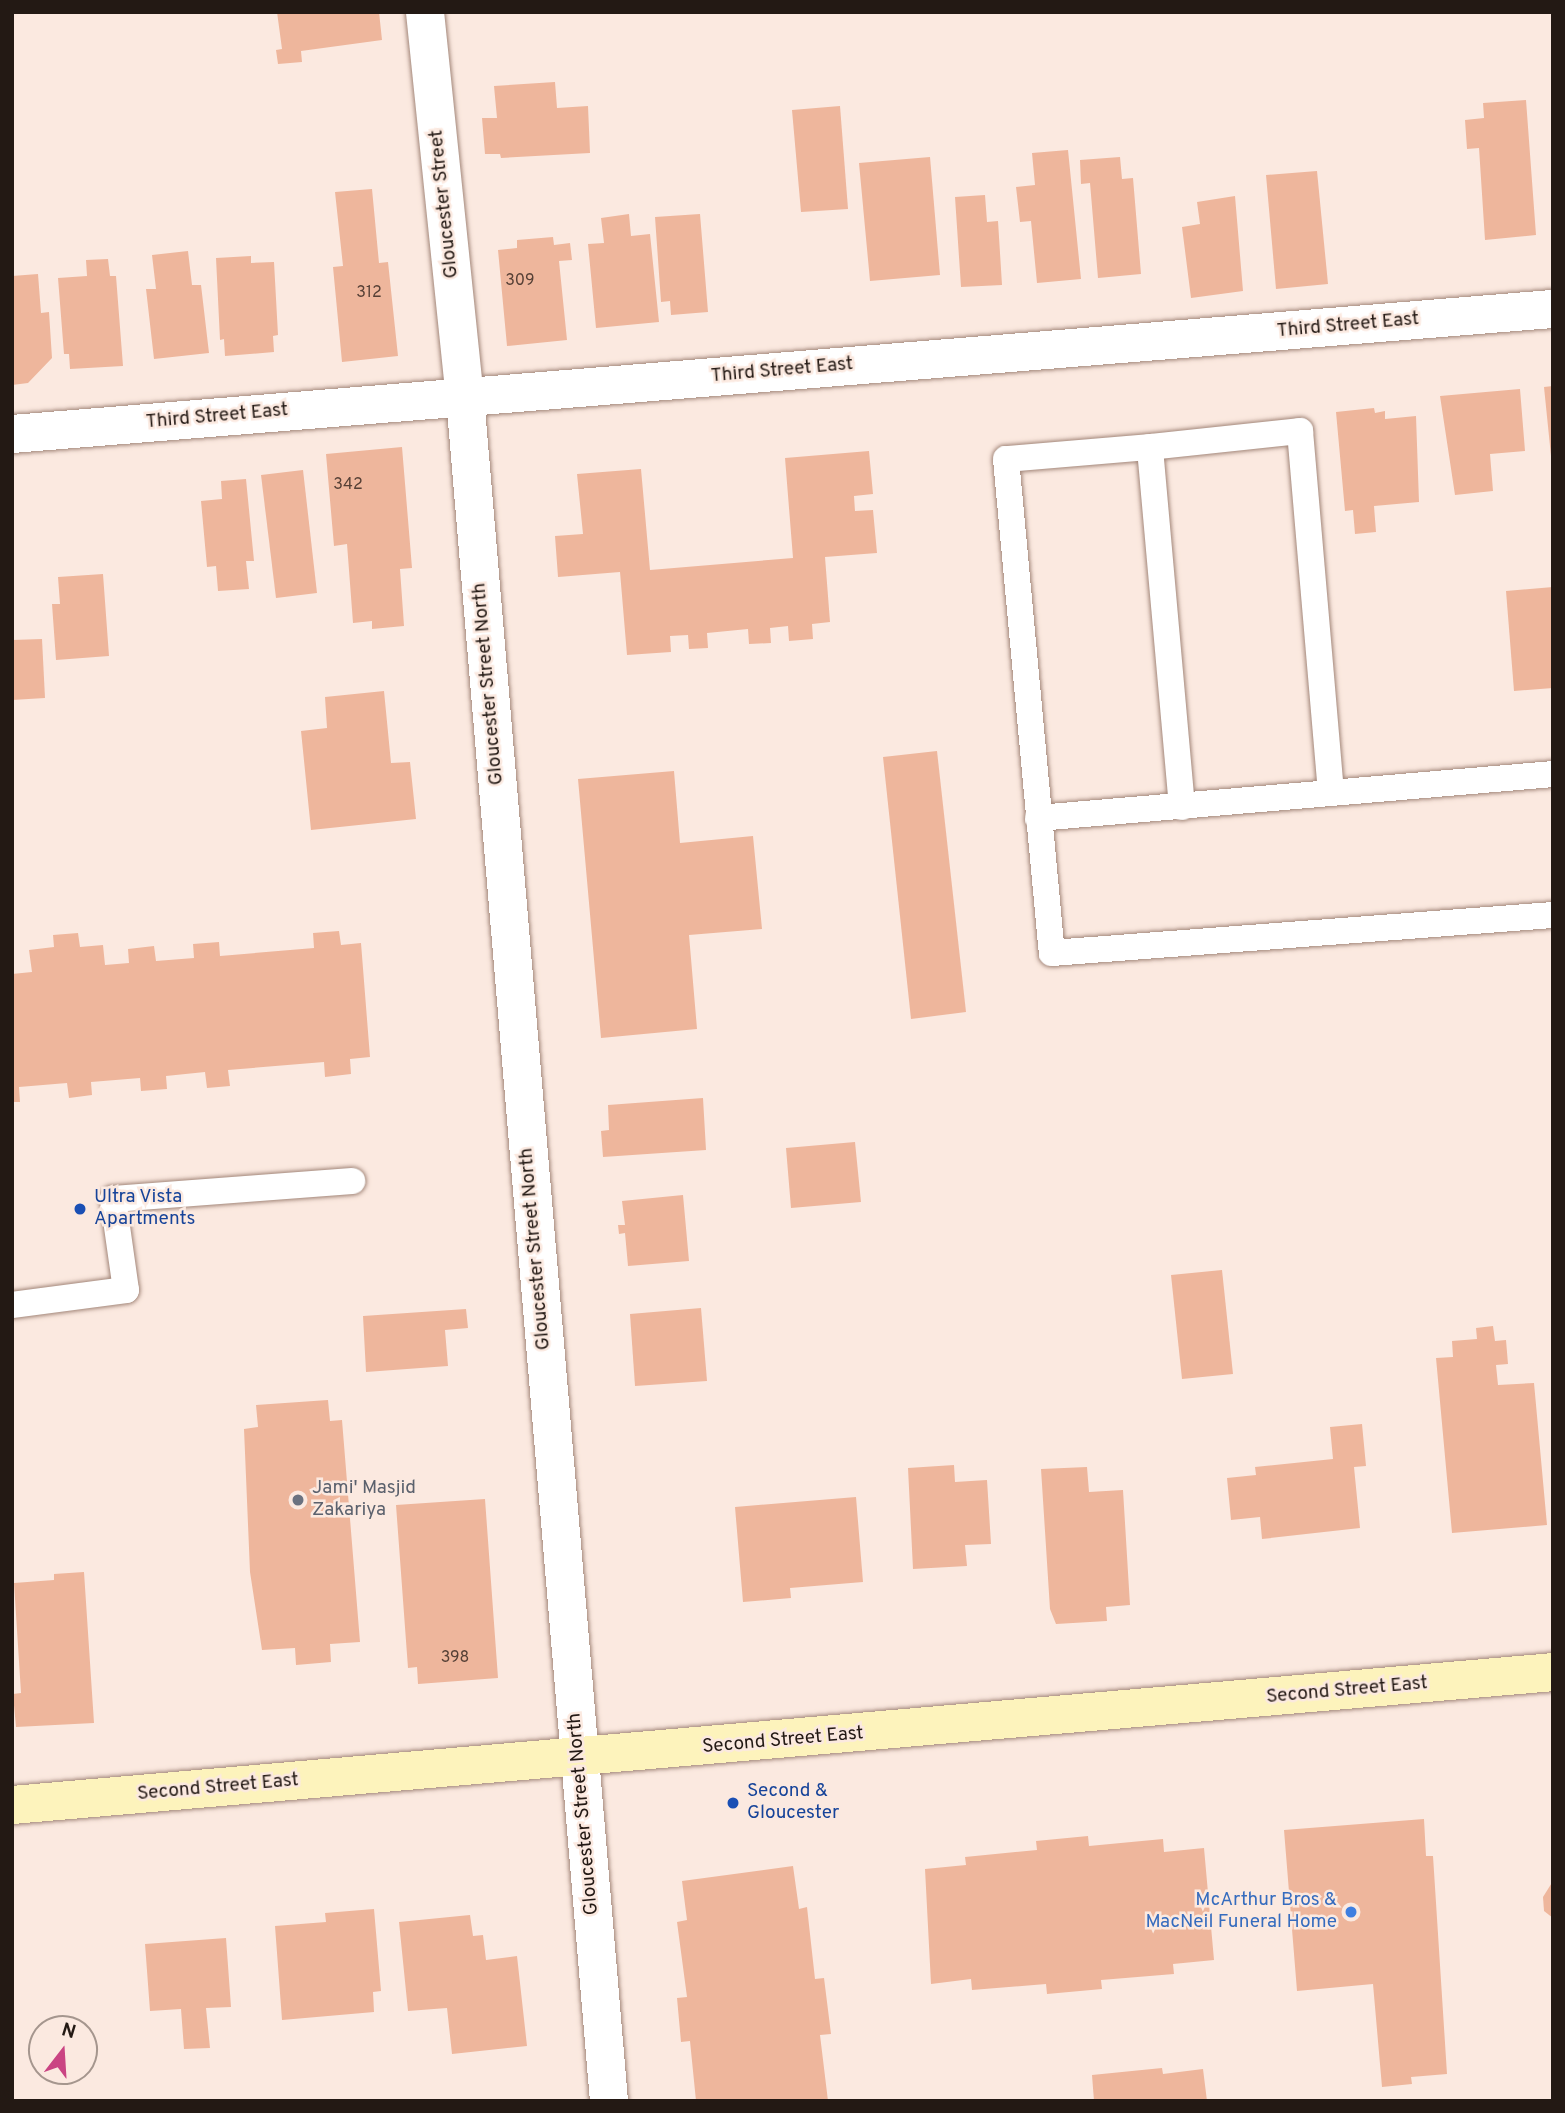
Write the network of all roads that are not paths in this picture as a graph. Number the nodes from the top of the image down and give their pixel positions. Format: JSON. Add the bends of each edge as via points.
{"nodes":[{"id":1,"x":425,"y":12,"type":"edge"},
{"id":2,"x":1553,"y":309,"type":"edge"},
{"id":3,"x":465,"y":397,"type":"junction"},
{"id":4,"x":12,"y":434,"type":"edge"},
{"id":5,"x":1150,"y":447,"type":"junction"},
{"id":6,"x":1553,"y":774,"type":"edge"},
{"id":7,"x":1331,"y":793,"type":"junction"},
{"id":8,"x":1182,"y":807,"type":"junction"},
{"id":9,"x":1038,"y":818,"type":"junction"},
{"id":10,"x":1553,"y":915,"type":"edge"},
{"id":11,"x":352,"y":1181,"type":"dead end"},
{"id":12,"x":12,"y":1305,"type":"edge"},
{"id":13,"x":1553,"y":1672,"type":"edge"},
{"id":14,"x":579,"y":1759,"type":"junction"},
{"id":15,"x":12,"y":1805,"type":"edge"},
{"id":16,"x":609,"y":2101,"type":"edge"}],
"edges":[{"from":1,"to":3,"type":"street","name":"Gloucester Street"},
{"from":2,"to":3,"type":"street","name":"Third Street East"},
{"from":3,"to":4,"type":"street","name":"Third Street East"},
{"from":3,"to":14,"type":"street","name":"Gloucester Street North"},
{"from":5,"to":7,"type":"lane","via":[[1300,431]]},
{"from":5,"to":8,"type":"lane"},
{"from":5,"to":9,"type":"lane","via":[[1006,459]]},
{"from":6,"to":7,"type":"lane"},
{"from":7,"to":8,"type":"lane"},
{"from":8,"to":9,"type":"lane"},
{"from":9,"to":10,"type":"lane","via":[[1052,953]]},
{"from":11,"to":12,"type":"lane","via":[[113,1199],[126,1290]]},
{"from":13,"to":14,"type":"main road","name":"Second Street East"},
{"from":14,"to":15,"type":"main road","name":"Second Street East"},
{"from":14,"to":16,"type":"street","name":"Gloucester Street North"}]}
